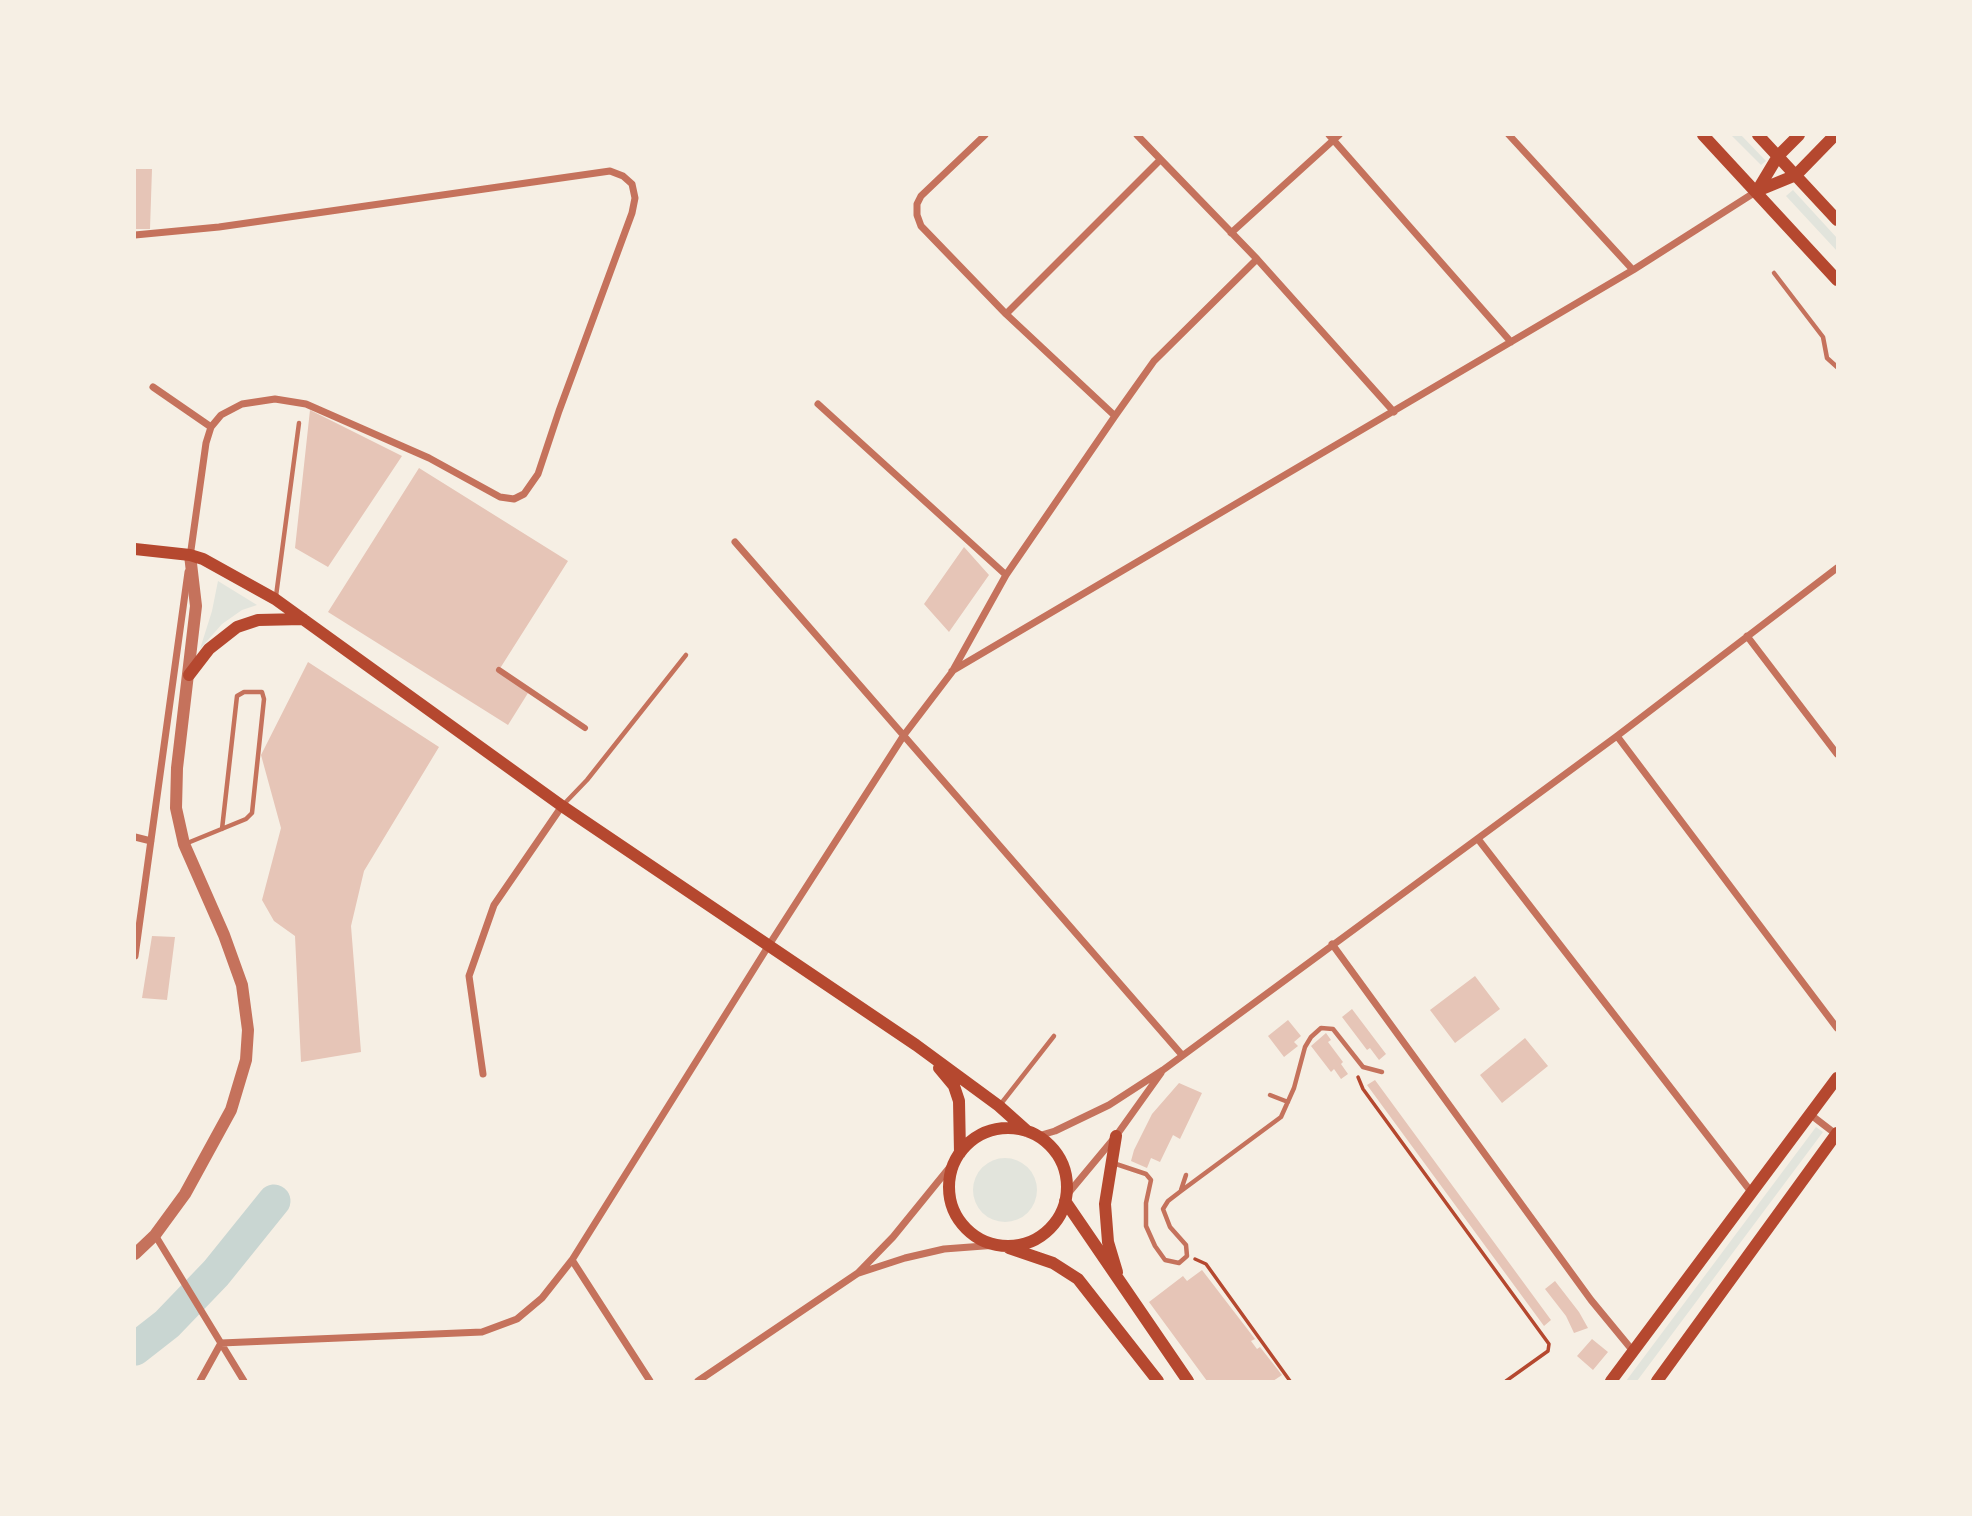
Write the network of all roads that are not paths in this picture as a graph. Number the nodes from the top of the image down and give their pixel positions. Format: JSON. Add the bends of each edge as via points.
{"nodes":[{"id":1,"x":985,"y":135,"type":"edge"},
{"id":2,"x":1138,"y":135,"type":"edge"},
{"id":3,"x":1509,"y":135,"type":"edge"},
{"id":4,"x":1703,"y":135,"type":"edge"},
{"id":5,"x":1758,"y":135,"type":"edge"},
{"id":6,"x":1799,"y":135,"type":"edge"},
{"id":7,"x":1835,"y":135,"type":"edge"},
{"id":8,"x":1334,"y":136,"type":"edge"},
{"id":9,"x":1778,"y":156,"type":"junction"},
{"id":10,"x":1160,"y":160,"type":"junction"},
{"id":11,"x":1796,"y":175,"type":"junction"},
{"id":12,"x":1757,"y":191,"type":"junction"},
{"id":13,"x":1837,"y":220,"type":"edge"},
{"id":14,"x":1231,"y":233,"type":"junction"},
{"id":15,"x":135,"y":234,"type":"edge"},
{"id":16,"x":1257,"y":259,"type":"junction"},
{"id":17,"x":1633,"y":270,"type":"junction"},
{"id":18,"x":1774,"y":273,"type":"dead end"},
{"id":19,"x":1837,"y":280,"type":"edge"},
{"id":20,"x":1006,"y":314,"type":"junction"},
{"id":21,"x":1511,"y":342,"type":"junction"},
{"id":22,"x":1837,"y":367,"type":"edge"},
{"id":23,"x":153,"y":387,"type":"dead end"},
{"id":24,"x":818,"y":404,"type":"dead end"},
{"id":25,"x":1394,"y":412,"type":"junction"},
{"id":26,"x":1115,"y":416,"type":"junction"},
{"id":27,"x":299,"y":423,"type":"dead end"},
{"id":28,"x":211,"y":427,"type":"junction"},
{"id":29,"x":735,"y":542,"type":"dead end"},
{"id":30,"x":135,"y":549,"type":"edge"},
{"id":31,"x":190,"y":555,"type":"junction"},
{"id":32,"x":1837,"y":568,"type":"edge"},
{"id":33,"x":1006,"y":575,"type":"junction"},
{"id":34,"x":275,"y":599,"type":"junction"},
{"id":35,"x":304,"y":619,"type":"junction"},
{"id":36,"x":1747,"y":636,"type":"junction"},
{"id":37,"x":686,"y":654,"type":"dead end"},
{"id":38,"x":499,"y":670,"type":"dead end"},
{"id":39,"x":952,"y":672,"type":"junction"},
{"id":40,"x":189,"y":675,"type":"junction"},
{"id":41,"x":585,"y":727,"type":"dead end"},
{"id":42,"x":904,"y":735,"type":"junction"},
{"id":43,"x":1617,"y":736,"type":"junction"},
{"id":44,"x":1837,"y":754,"type":"edge"},
{"id":45,"x":562,"y":806,"type":"junction"},
{"id":46,"x":222,"y":829,"type":"junction"},
{"id":47,"x":135,"y":837,"type":"edge"},
{"id":48,"x":1478,"y":839,"type":"junction"},
{"id":49,"x":151,"y":841,"type":"junction"},
{"id":50,"x":184,"y":844,"type":"junction"},
{"id":51,"x":1332,"y":944,"type":"junction"},
{"id":52,"x":769,"y":945,"type":"junction"},
{"id":53,"x":135,"y":956,"type":"edge"},
{"id":54,"x":1837,"y":1028,"type":"edge"},
{"id":55,"x":1054,"y":1036,"type":"dead end"},
{"id":56,"x":916,"y":1045,"type":"junction"},
{"id":57,"x":1182,"y":1055,"type":"junction"},
{"id":58,"x":1163,"y":1070,"type":"junction"},
{"id":59,"x":1382,"y":1072,"type":"dead end"},
{"id":60,"x":483,"y":1074,"type":"dead end"},
{"id":61,"x":1837,"y":1078,"type":"edge"},
{"id":62,"x":1270,"y":1095,"type":"dead end"},
{"id":63,"x":1288,"y":1102,"type":"junction"},
{"id":64,"x":999,"y":1106,"type":"junction"},
{"id":65,"x":1811,"y":1115,"type":"junction"},
{"id":66,"x":1033,"y":1134,"type":"junction"},
{"id":67,"x":1837,"y":1134,"type":"edge"},
{"id":68,"x":1116,"y":1136,"type":"junction"},
{"id":69,"x":957,"y":1157,"type":"junction"},
{"id":70,"x":1110,"y":1162,"type":"junction"},
{"id":71,"x":1186,"y":1175,"type":"dead end"},
{"id":72,"x":1181,"y":1191,"type":"junction"},
{"id":73,"x":1752,"y":1194,"type":"junction"},
{"id":74,"x":1066,"y":1198,"type":"junction"},
{"id":75,"x":155,"y":1235,"type":"junction"},
{"id":76,"x":1000,"y":1245,"type":"junction"},
{"id":77,"x":135,"y":1254,"type":"edge"},
{"id":78,"x":572,"y":1260,"type":"junction"},
{"id":79,"x":858,"y":1273,"type":"junction"},
{"id":80,"x":1121,"y":1286,"type":"junction"},
{"id":81,"x":221,"y":1343,"type":"junction"},
{"id":82,"x":1634,"y":1353,"type":"junction"},
{"id":83,"x":200,"y":1381,"type":"edge"},
{"id":84,"x":244,"y":1381,"type":"edge"},
{"id":85,"x":650,"y":1381,"type":"edge"},
{"id":86,"x":698,"y":1381,"type":"edge"},
{"id":87,"x":1158,"y":1381,"type":"edge"},
{"id":88,"x":1188,"y":1381,"type":"edge"},
{"id":89,"x":1611,"y":1381,"type":"edge"},
{"id":90,"x":1657,"y":1381,"type":"edge"}],
"edges":[{"from":1,"to":20,"type":"street","via":[[921,196],[917,215],[921,226]]},
{"from":2,"to":10,"type":"street"},
{"from":3,"to":17,"type":"street"},
{"from":4,"to":12,"type":"main road"},
{"from":5,"to":9,"type":"main road"},
{"from":6,"to":9,"type":"main road"},
{"from":7,"to":11,"type":"main road"},
{"from":8,"to":14,"type":"street"},
{"from":8,"to":21,"type":"street"},
{"from":9,"to":11,"type":"main road"},
{"from":9,"to":12,"type":"main road"},
{"from":10,"to":14,"type":"street"},
{"from":10,"to":20,"type":"street"},
{"from":11,"to":12,"type":"main road"},
{"from":11,"to":13,"type":"main road"},
{"from":12,"to":17,"type":"street"},
{"from":12,"to":19,"type":"main road"},
{"from":14,"to":16,"type":"street"},
{"from":15,"to":28,"type":"street","via":[[232,225],[610,171],[632,184],[632,213],[538,474],[524,494],[514,499],[500,497],[429,458],[306,404],[275,399],[242,404],[221,415]]},
{"from":16,"to":25,"type":"street"},
{"from":16,"to":26,"type":"street","via":[[1154,361]]},
{"from":17,"to":21,"type":"street"},
{"from":18,"to":22,"type":"lane","via":[[1823,337],[1827,358]]},
{"from":20,"to":26,"type":"street"},
{"from":21,"to":25,"type":"street"},
{"from":23,"to":28,"type":"street"},
{"from":24,"to":33,"type":"street"},
{"from":25,"to":39,"type":"street"},
{"from":26,"to":33,"type":"street"},
{"from":27,"to":34,"type":"lane"},
{"from":28,"to":31,"type":"street"},
{"from":29,"to":42,"type":"street"},
{"from":30,"to":31,"type":"main road"},
{"from":31,"to":34,"type":"main road"},
{"from":31,"to":40,"type":"street","via":[[196,606]]},
{"from":31,"to":49,"type":"street"},
{"from":32,"to":36,"type":"street"},
{"from":33,"to":39,"type":"street"},
{"from":34,"to":35,"type":"main road"},
{"from":35,"to":40,"type":"main road","via":[[270,618],[237,627],[209,649]]},
{"from":35,"to":45,"type":"main road"},
{"from":36,"to":43,"type":"street"},
{"from":36,"to":44,"type":"street"},
{"from":37,"to":45,"type":"lane"},
{"from":38,"to":41,"type":"street"},
{"from":39,"to":42,"type":"street"},
{"from":40,"to":50,"type":"street","via":[[176,790]]},
{"from":42,"to":52,"type":"street"},
{"from":42,"to":57,"type":"street"},
{"from":43,"to":48,"type":"street"},
{"from":43,"to":54,"type":"street"},
{"from":45,"to":52,"type":"main road"},
{"from":45,"to":60,"type":"street","via":[[494,905],[469,976]]},
{"from":46,"to":46,"type":"lane","via":[[246,819],[253,810],[262,692],[237,696]]},
{"from":46,"to":50,"type":"lane"},
{"from":47,"to":49,"type":"street"},
{"from":48,"to":51,"type":"street"},
{"from":48,"to":73,"type":"street"},
{"from":49,"to":53,"type":"street"},
{"from":50,"to":75,"type":"street","via":[[238,974],[246,1009],[247,1052],[231,1110],[185,1194]]},
{"from":51,"to":57,"type":"street"},
{"from":51,"to":82,"type":"street"},
{"from":52,"to":56,"type":"main road"},
{"from":52,"to":78,"type":"street"},
{"from":55,"to":64,"type":"lane"},
{"from":56,"to":64,"type":"main road"},
{"from":56,"to":69,"type":"main road","via":[[954,1086],[959,1101]]},
{"from":57,"to":58,"type":"street"},
{"from":58,"to":66,"type":"street","via":[[1109,1105],[1055,1131]]},
{"from":58,"to":68,"type":"street"},
{"from":59,"to":63,"type":"lane","via":[[1363,1067],[1333,1029],[1321,1028],[1305,1047]]},
{"from":61,"to":65,"type":"main road"},
{"from":62,"to":63,"type":"lane"},
{"from":63,"to":72,"type":"lane","via":[[1281,1117]]},
{"from":64,"to":66,"type":"main road"},
{"from":65,"to":67,"type":"street"},
{"from":65,"to":73,"type":"main road"},
{"from":66,"to":69,"type":"main road","via":[[995,1129],[975,1138]]},
{"from":66,"to":74,"type":"main road","via":[[1052,1147],[1061,1161]]},
{"from":67,"to":90,"type":"main road"},
{"from":68,"to":70,"type":"main road"},
{"from":68,"to":74,"type":"street"},
{"from":69,"to":76,"type":"main road","via":[[949,1182],[955,1214],[977,1238]]},
{"from":69,"to":79,"type":"street"},
{"from":70,"to":72,"type":"lane","via":[[1151,1180],[1146,1226],[1165,1260],[1179,1264],[1187,1255],[1186,1245],[1170,1227],[1163,1209]]},
{"from":70,"to":80,"type":"main road","via":[[1106,1232]]},
{"from":71,"to":72,"type":"lane"},
{"from":73,"to":82,"type":"main road"},
{"from":74,"to":76,"type":"main road","via":[[1055,1223],[1040,1236],[1023,1244]]},
{"from":74,"to":80,"type":"main road"},
{"from":75,"to":77,"type":"street"},
{"from":75,"to":81,"type":"street"},
{"from":76,"to":79,"type":"street","via":[[944,1249]]},
{"from":76,"to":87,"type":"main road","via":[[1072,1274]]},
{"from":78,"to":81,"type":"street","via":[[542,1298],[517,1319],[482,1332]]},
{"from":78,"to":85,"type":"street"},
{"from":79,"to":86,"type":"street"},
{"from":80,"to":88,"type":"main road"},
{"from":81,"to":83,"type":"street"},
{"from":81,"to":84,"type":"street"},
{"from":82,"to":89,"type":"main road"}]}
